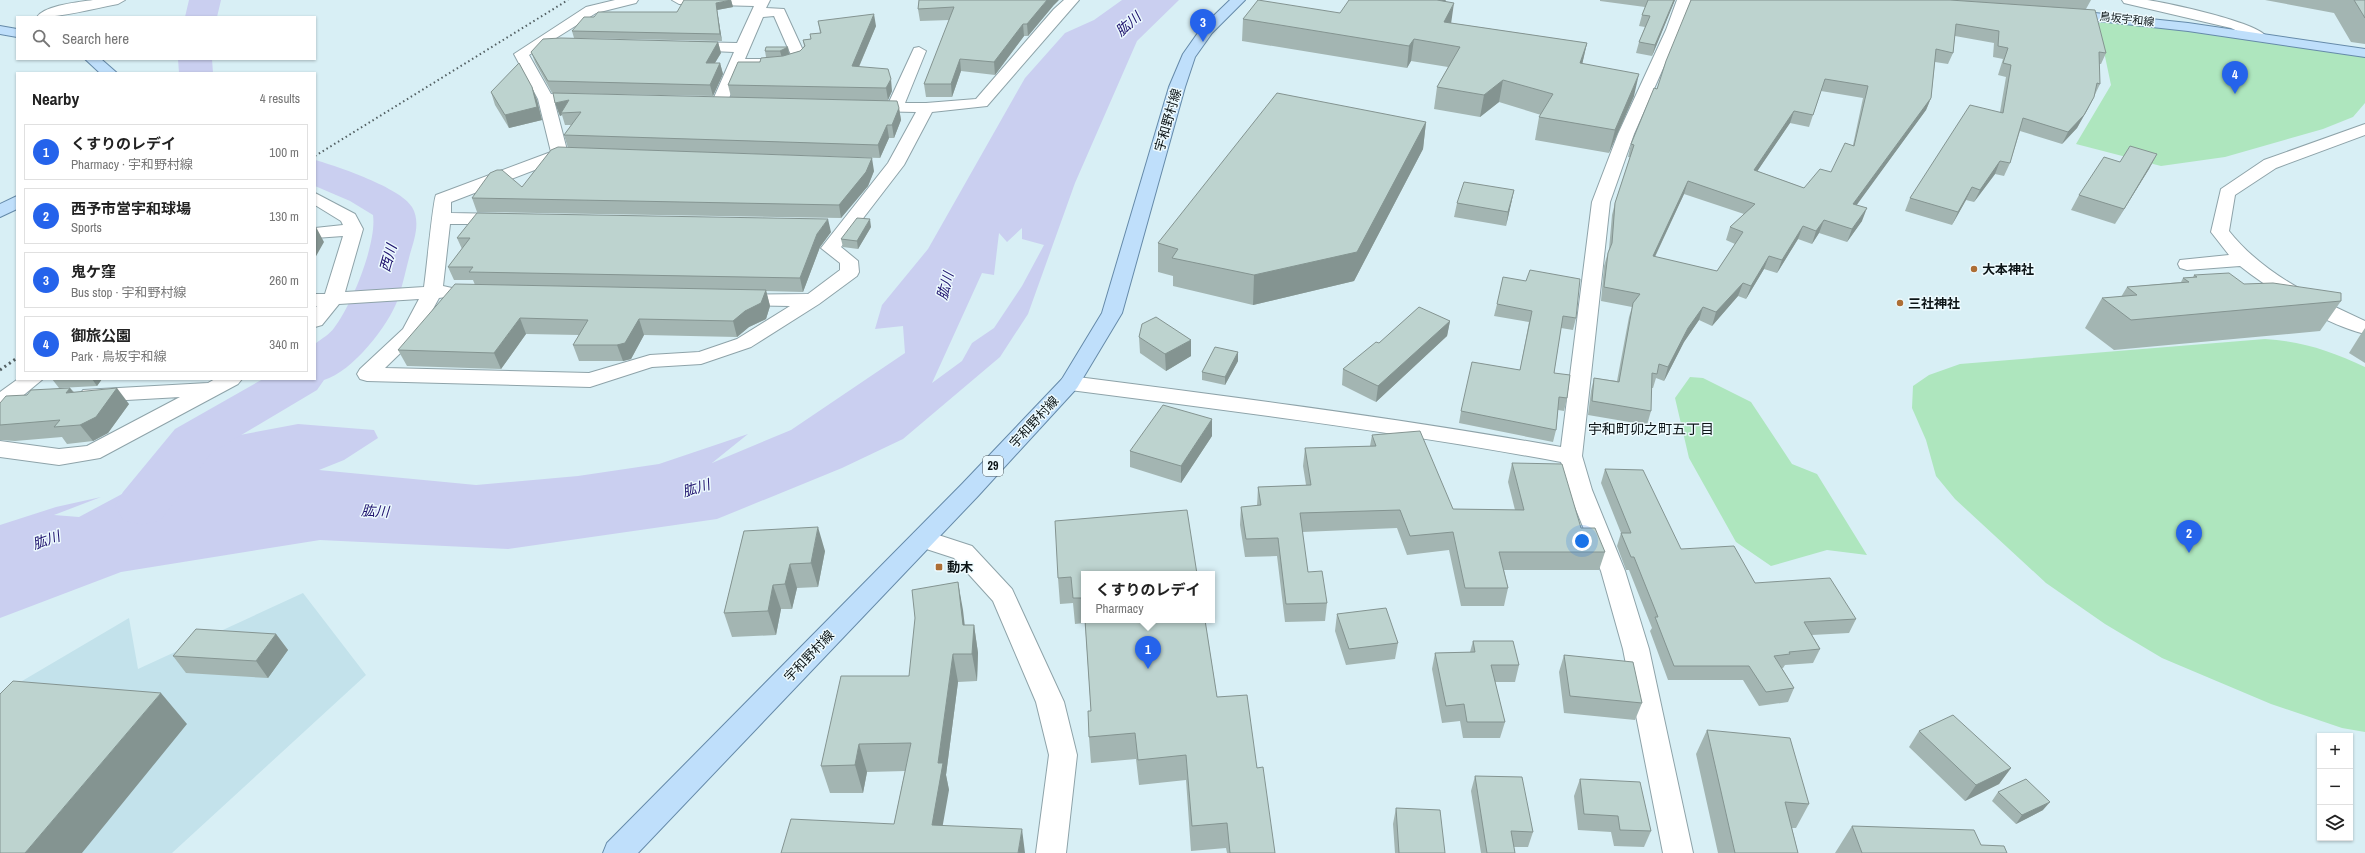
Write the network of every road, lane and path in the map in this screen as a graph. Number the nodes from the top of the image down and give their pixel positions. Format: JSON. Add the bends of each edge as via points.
{"nodes":[{"id":1,"x":118,"y":0,"type":"edge"},
{"id":2,"x":631,"y":0,"type":"edge"},
{"id":3,"x":679,"y":0,"type":"edge"},
{"id":4,"x":1072,"y":0,"type":"edge"},
{"id":5,"x":1238,"y":0,"type":"edge"},
{"id":6,"x":1684,"y":0,"type":"edge"},
{"id":7,"x":2128,"y":0,"type":"edge"},
{"id":8,"x":761,"y":5,"type":"edge"},
{"id":9,"x":2054,"y":12,"type":"edge"},
{"id":10,"x":46,"y":16,"type":"edge"},
{"id":11,"x":0,"y":30,"type":"edge"},
{"id":12,"x":16,"y":32,"type":"edge"},
{"id":13,"x":2260,"y":37,"type":"junction"},
{"id":14,"x":539,"y":42,"type":"junction"},
{"id":15,"x":562,"y":43,"type":"edge"},
{"id":16,"x":673,"y":46,"type":"edge"},
{"id":17,"x":743,"y":48,"type":"junction"},
{"id":18,"x":919,"y":51,"type":"dead end"},
{"id":19,"x":2365,"y":53,"type":"edge"},
{"id":20,"x":93,"y":60,"type":"edge"},
{"id":21,"x":736,"y":64,"type":"junction"},
{"id":22,"x":108,"y":72,"type":"edge"},
{"id":23,"x":546,"y":99,"type":"junction"},
{"id":24,"x":601,"y":100,"type":"edge"},
{"id":25,"x":704,"y":102,"type":"edge"},
{"id":26,"x":720,"y":102,"type":"junction"},
{"id":27,"x":736,"y":103,"type":"edge"},
{"id":28,"x":856,"y":106,"type":"edge"},
{"id":29,"x":896,"y":107,"type":"junction"},
{"id":30,"x":926,"y":108,"type":"junction"},
{"id":31,"x":2365,"y":129,"type":"edge"},
{"id":32,"x":872,"y":164,"type":"edge"},
{"id":33,"x":896,"y":165,"type":"junction"},
{"id":34,"x":316,"y":199,"type":"edge"},
{"id":35,"x":16,"y":202,"type":"edge"},
{"id":36,"x":0,"y":212,"type":"edge"},
{"id":37,"x":442,"y":218,"type":"junction"},
{"id":38,"x":521,"y":220,"type":"edge"},
{"id":39,"x":823,"y":226,"type":"edge"},
{"id":40,"x":847,"y":226,"type":"junction"},
{"id":41,"x":354,"y":229,"type":"junction"},
{"id":42,"x":316,"y":233,"type":"edge"},
{"id":43,"x":2243,"y":260,"type":"junction"},
{"id":44,"x":2187,"y":264,"type":"dead end"},
{"id":45,"x":433,"y":292,"type":"junction"},
{"id":46,"x":465,"y":293,"type":"edge"},
{"id":47,"x":717,"y":298,"type":"edge"},
{"id":48,"x":324,"y":300,"type":"edge"},
{"id":49,"x":812,"y":300,"type":"junction"},
{"id":50,"x":316,"y":319,"type":"edge"},
{"id":51,"x":2365,"y":328,"type":"edge"},
{"id":52,"x":31,"y":380,"type":"edge"},
{"id":53,"x":223,"y":384,"type":"edge"},
{"id":54,"x":1070,"y":384,"type":"junction"},
{"id":55,"x":74,"y":396,"type":"edge"},
{"id":56,"x":43,"y":398,"type":"edge"},
{"id":57,"x":2,"y":401,"type":"edge"},
{"id":58,"x":0,"y":449,"type":"edge"},
{"id":59,"x":1571,"y":456,"type":"junction"},
{"id":60,"x":923,"y":539,"type":"junction"},
{"id":61,"x":618,"y":853,"type":"edge"},
{"id":62,"x":1051,"y":853,"type":"edge"},
{"id":63,"x":1678,"y":853,"type":"edge"}],
"edges":[{"from":1,"to":10,"type":"street","via":[[64,9]]},
{"from":2,"to":14,"type":"street","via":[[591,10]]},
{"from":3,"to":8,"type":"street"},
{"from":4,"to":30,"type":"street","via":[[981,103]]},
{"from":5,"to":54,"type":"main road","name":"宇和野村線","number":"29","via":[[1207,30],[1188,56],[1112,313]]},
{"from":6,"to":59,"type":"street","via":[[1626,134],[1601,202]]},
{"from":7,"to":13,"type":"street","via":[[2236,24]]},
{"from":8,"to":17,"type":"street"},
{"from":8,"to":21,"type":"street","via":[[779,12],[799,57],[784,63]]},
{"from":9,"to":13,"type":"main road","name":"鳥坂宇和線","via":[[2126,18]]},
{"from":11,"to":12,"type":"main road"},
{"from":13,"to":19,"type":"main road","name":"鳥坂宇和線"},
{"from":14,"to":15,"type":"street"},
{"from":14,"to":23,"type":"street","via":[[521,54]]},
{"from":16,"to":17,"type":"street"},
{"from":17,"to":21,"type":"street"},
{"from":18,"to":29,"type":"street"},
{"from":20,"to":22,"type":"main road"},
{"from":21,"to":26,"type":"street"},
{"from":23,"to":24,"type":"street"},
{"from":23,"to":37,"type":"street","via":[[567,154],[442,199]]},
{"from":25,"to":26,"type":"street"},
{"from":26,"to":27,"type":"street"},
{"from":28,"to":29,"type":"street"},
{"from":29,"to":30,"type":"street"},
{"from":30,"to":33,"type":"street"},
{"from":31,"to":43,"type":"street","via":[[2270,164],[2227,193],[2220,232]]},
{"from":32,"to":33,"type":"street"},
{"from":33,"to":40,"type":"street"},
{"from":34,"to":41,"type":"street","via":[[349,218]]},
{"from":35,"to":36,"type":"main road"},
{"from":37,"to":38,"type":"street"},
{"from":37,"to":45,"type":"street"},
{"from":39,"to":40,"type":"street"},
{"from":40,"to":49,"type":"street","via":[[830,248],[849,261],[850,272]]},
{"from":41,"to":42,"type":"street"},
{"from":41,"to":48,"type":"street"},
{"from":43,"to":44,"type":"street"},
{"from":43,"to":51,"type":"street","via":[[2314,305]]},
{"from":45,"to":46,"type":"street"},
{"from":45,"to":48,"type":"street"},
{"from":45,"to":49,"type":"street","via":[[411,332],[367,374],[590,380],[650,361],[701,358],[744,343]]},
{"from":47,"to":49,"type":"street"},
{"from":48,"to":50,"type":"street"},
{"from":52,"to":57,"type":"street"},
{"from":53,"to":55,"type":"street"},
{"from":53,"to":58,"type":"street","via":[[92,453],[59,458]]},
{"from":54,"to":59,"type":"street","via":[[1301,412]]},
{"from":54,"to":60,"type":"main road","name":"宇和野村線","number":"29"},
{"from":56,"to":57,"type":"street"},
{"from":59,"to":63,"type":"street","via":[[1580,490],[1613,571],[1636,649]]},
{"from":60,"to":61,"type":"main road","name":"宇和野村線","number":"29"},
{"from":60,"to":62,"type":"street","via":[[963,552],[1003,596],[1050,702],[1063,755]]}]}
